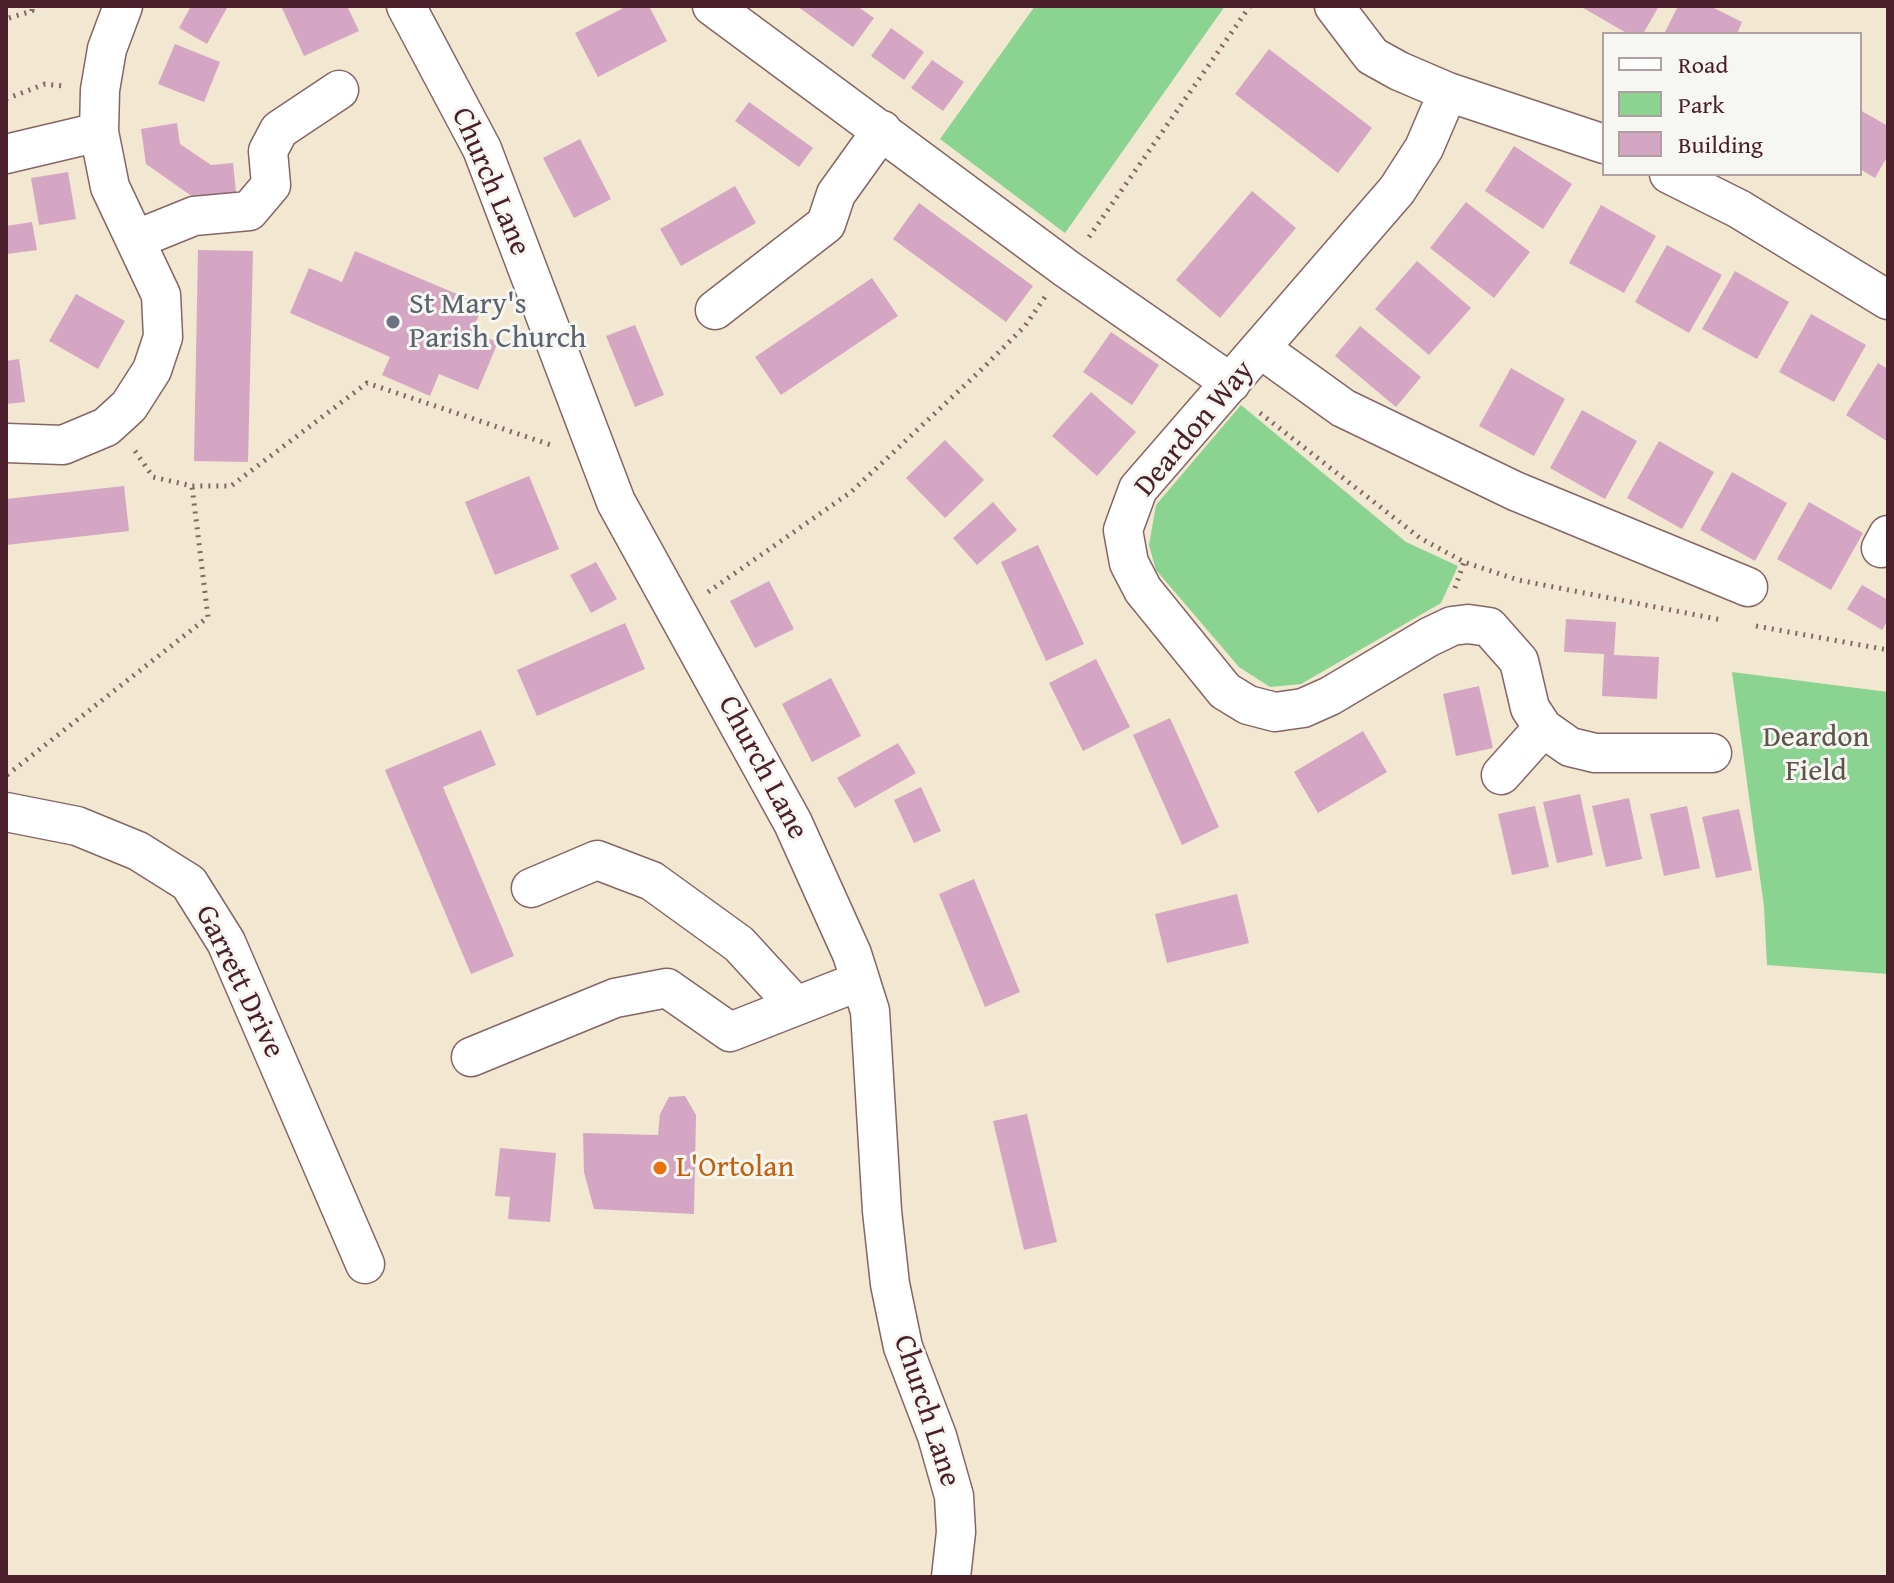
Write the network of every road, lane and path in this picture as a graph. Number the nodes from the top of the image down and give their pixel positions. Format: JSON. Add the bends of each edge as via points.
{"nodes":[{"id":1,"x":32,"y":6,"type":"edge"},
{"id":2,"x":123,"y":6,"type":"edge"},
{"id":3,"x":406,"y":6,"type":"edge"},
{"id":4,"x":712,"y":6,"type":"edge"},
{"id":5,"x":1250,"y":6,"type":"edge"},
{"id":6,"x":1334,"y":6,"type":"edge"},
{"id":7,"x":9,"y":18,"type":"dead end"},
{"id":8,"x":100,"y":90,"type":"junction"},
{"id":9,"x":339,"y":90,"type":"dead end"},
{"id":10,"x":1448,"y":92,"type":"junction"},
{"id":11,"x":6,"y":99,"type":"edge"},
{"id":12,"x":882,"y":130,"type":"junction"},
{"id":13,"x":99,"y":132,"type":"junction"},
{"id":14,"x":1602,"y":143,"type":"edge"},
{"id":15,"x":6,"y":154,"type":"edge"},
{"id":16,"x":1673,"y":176,"type":"edge"},
{"id":17,"x":137,"y":239,"type":"junction"},
{"id":18,"x":1067,"y":269,"type":"junction"},
{"id":19,"x":1888,"y":300,"type":"edge"},
{"id":20,"x":715,"y":310,"type":"dead end"},
{"id":21,"x":1261,"y":349,"type":"junction"},
{"id":22,"x":1231,"y":383,"type":"junction"},
{"id":23,"x":1260,"y":413,"type":"dead end"},
{"id":24,"x":114,"y":420,"type":"junction"},
{"id":25,"x":6,"y":443,"type":"edge"},
{"id":26,"x":600,"y":461,"type":"junction"},
{"id":27,"x":192,"y":486,"type":"junction"},
{"id":28,"x":1748,"y":587,"type":"dead end"},
{"id":29,"x":677,"y":613,"type":"junction"},
{"id":30,"x":1737,"y":623,"type":"dead end"},
{"id":31,"x":1752,"y":625,"type":"dead end"},
{"id":32,"x":1888,"y":650,"type":"edge"},
{"id":33,"x":1543,"y":728,"type":"junction"},
{"id":34,"x":1712,"y":753,"type":"dead end"},
{"id":35,"x":1501,"y":775,"type":"dead end"},
{"id":36,"x":6,"y":776,"type":"edge"},
{"id":37,"x":6,"y":812,"type":"edge"},
{"id":38,"x":531,"y":888,"type":"dead end"},
{"id":39,"x":860,"y":981,"type":"junction"},
{"id":40,"x":796,"y":1006,"type":"junction"},
{"id":41,"x":471,"y":1057,"type":"dead end"},
{"id":42,"x":365,"y":1264,"type":"dead end"},
{"id":43,"x":951,"y":1577,"type":"edge"}],
"edges":[{"from":1,"to":7,"type":"path","via":[[32,11]]},
{"from":2,"to":8,"type":"street","via":[[107,49]]},
{"from":3,"to":26,"type":"street","name":"Church Lane","via":[[482,149]]},
{"from":4,"to":12,"type":"street"},
{"from":5,"to":18,"type":"path"},
{"from":6,"to":10,"type":"street","via":[[1372,56]]},
{"from":8,"to":11,"type":"path","via":[[45,84]]},
{"from":8,"to":13,"type":"street"},
{"from":9,"to":17,"type":"street","via":[[279,130],[268,151],[271,185],[249,211],[194,216]]},
{"from":10,"to":14,"type":"street"},
{"from":10,"to":21,"type":"street","name":"Deardon Way","via":[[1424,148],[1397,190]]},
{"from":12,"to":18,"type":"street"},
{"from":12,"to":20,"type":"street","via":[[836,194],[826,224]]},
{"from":13,"to":15,"type":"street"},
{"from":13,"to":17,"type":"street","via":[[110,187]]},
{"from":16,"to":19,"type":"street","via":[[1739,209]]},
{"from":17,"to":24,"type":"street","via":[[161,295],[163,337],[152,370]]},
{"from":18,"to":22,"type":"street"},
{"from":18,"to":29,"type":"path","via":[[1025,326],[851,492]]},
{"from":21,"to":22,"type":"street","name":"Deardon Way"},
{"from":21,"to":28,"type":"street","name":"Deardon Way","via":[[1343,408],[1515,491]]},
{"from":22,"to":33,"type":"street","name":"Deardon Way","via":[[1138,489],[1123,530],[1129,563],[1143,590],[1225,691],[1248,705],[1275,712],[1303,708],[1429,637],[1468,624],[1489,627],[1519,661],[1530,708]]},
{"from":23,"to":30,"type":"path","via":[[1420,538],[1464,562],[1518,580]]},
{"from":24,"to":25,"type":"street","via":[[63,445]]},
{"from":24,"to":27,"type":"path","via":[[153,477]]},
{"from":26,"to":27,"type":"path","via":[[367,383],[231,486]]},
{"from":26,"to":29,"type":"street","name":"Church Lane","via":[[616,502]]},
{"from":27,"to":36,"type":"path","via":[[208,617]]},
{"from":29,"to":39,"type":"street","name":"Church Lane","via":[[793,823]]},
{"from":31,"to":32,"type":"path"},
{"from":33,"to":34,"type":"street","via":[[1570,747],[1595,753]]},
{"from":33,"to":35,"type":"street"},
{"from":37,"to":42,"type":"street","name":"Garrett Drive","via":[[77,826],[138,851],[189,883],[226,942]]},
{"from":38,"to":40,"type":"street","via":[[597,860],[652,881],[739,944]]},
{"from":39,"to":40,"type":"street"},
{"from":39,"to":43,"type":"street","name":"Church Lane","via":[[870,1011],[890,1284],[903,1347],[954,1496]]},
{"from":40,"to":41,"type":"street","via":[[730,1032],[667,988],[615,998]]}]}
